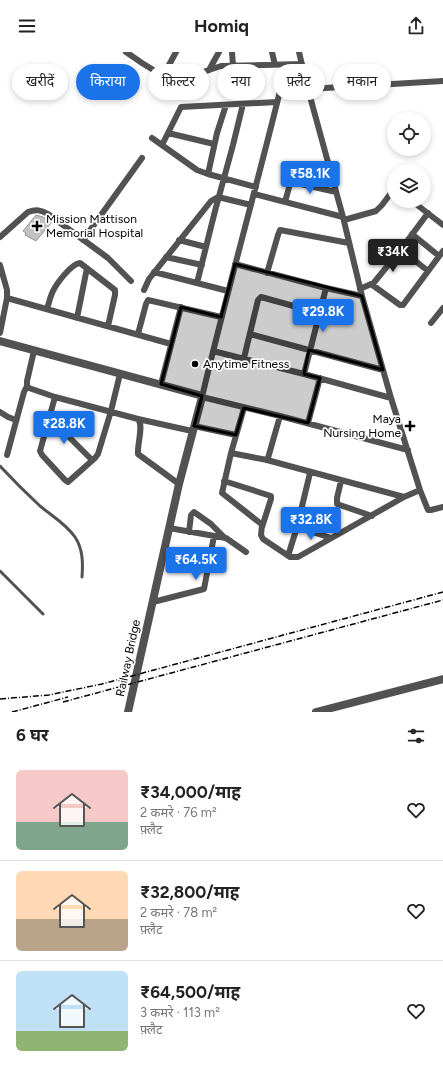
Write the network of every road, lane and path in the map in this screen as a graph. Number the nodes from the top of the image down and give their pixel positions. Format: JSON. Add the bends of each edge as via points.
{"nodes":[{"id":1,"x":126,"y":52,"type":"edge"},
{"id":2,"x":176,"y":52,"type":"edge"},
{"id":3,"x":218,"y":52,"type":"edge"},
{"id":4,"x":232,"y":52,"type":"edge"},
{"id":5,"x":272,"y":52,"type":"edge"},
{"id":6,"x":299,"y":52,"type":"edge"},
{"id":7,"x":134,"y":55,"type":"edge"},
{"id":8,"x":170,"y":64,"type":"edge"},
{"id":9,"x":234,"y":64,"type":"edge"},
{"id":10,"x":275,"y":64,"type":"edge"},
{"id":11,"x":302,"y":64,"type":"edge"},
{"id":12,"x":148,"y":65,"type":"edge"},
{"id":13,"x":217,"y":68,"type":"edge"},
{"id":14,"x":209,"y":71,"type":"joint"},
{"id":15,"x":443,"y":81,"type":"edge"},
{"id":16,"x":325,"y":88,"type":"edge"},
{"id":17,"x":311,"y":100,"type":"edge"},
{"id":18,"x":277,"y":102,"type":"joint"},
{"id":19,"x":243,"y":104,"type":"junction"},
{"id":20,"x":226,"y":105,"type":"junction"},
{"id":21,"x":168,"y":133,"type":"junction"},
{"id":22,"x":152,"y":138,"type":"dead end"},
{"id":23,"x":214,"y":144,"type":"junction"},
{"id":24,"x":162,"y":145,"type":"junction"},
{"id":25,"x":142,"y":158,"type":"dead end"},
{"id":26,"x":208,"y":174,"type":"junction"},
{"id":27,"x":224,"y":179,"type":"junction"},
{"id":28,"x":255,"y":190,"type":"junction"},
{"id":29,"x":336,"y":192,"type":"junction"},
{"id":30,"x":218,"y":197,"type":"junction"},
{"id":31,"x":387,"y":198,"type":"edge"},
{"id":32,"x":285,"y":202,"type":"junction"},
{"id":33,"x":251,"y":205,"type":"junction"},
{"id":34,"x":421,"y":208,"type":"edge"},
{"id":35,"x":428,"y":213,"type":"junction"},
{"id":36,"x":343,"y":218,"type":"junction"},
{"id":37,"x":443,"y":226,"type":"edge"},
{"id":38,"x":412,"y":234,"type":"junction"},
{"id":39,"x":0,"y":237,"type":"edge"},
{"id":40,"x":83,"y":240,"type":"junction"},
{"id":41,"x":179,"y":240,"type":"junction"},
{"id":42,"x":349,"y":243,"type":"junction"},
{"id":43,"x":206,"y":247,"type":"junction"},
{"id":44,"x":402,"y":248,"type":"junction"},
{"id":45,"x":441,"y":254,"type":"edge"},
{"id":46,"x":166,"y":257,"type":"junction"},
{"id":47,"x":235,"y":264,"type":"junction"},
{"id":48,"x":0,"y":265,"type":"edge"},
{"id":49,"x":202,"y":265,"type":"junction"},
{"id":50,"x":87,"y":268,"type":"junction"},
{"id":51,"x":428,"y":271,"type":"junction"},
{"id":52,"x":154,"y":272,"type":"junction"},
{"id":53,"x":266,"y":273,"type":"junction"},
{"id":54,"x":131,"y":281,"type":"dead end"},
{"id":55,"x":197,"y":284,"type":"junction"},
{"id":56,"x":372,"y":285,"type":"junction"},
{"id":57,"x":326,"y":288,"type":"junction"},
{"id":58,"x":360,"y":289,"type":"junction"},
{"id":59,"x":144,"y":290,"type":"dead end"},
{"id":60,"x":228,"y":291,"type":"junction"},
{"id":61,"x":362,"y":296,"type":"junction"},
{"id":62,"x":7,"y":298,"type":"junction"},
{"id":63,"x":181,"y":307,"type":"junction"},
{"id":64,"x":443,"y":308,"type":"edge"},
{"id":65,"x":47,"y":310,"type":"junction"},
{"id":66,"x":319,"y":313,"type":"junction"},
{"id":67,"x":437,"y":316,"type":"junction"},
{"id":68,"x":221,"y":317,"type":"junction"},
{"id":69,"x":77,"y":318,"type":"junction"},
{"id":70,"x":443,"y":320,"type":"edge"},
{"id":71,"x":431,"y":323,"type":"dead end"},
{"id":72,"x":108,"y":326,"type":"junction"},
{"id":73,"x":0,"y":333,"type":"edge"},
{"id":74,"x":138,"y":334,"type":"junction"},
{"id":75,"x":250,"y":334,"type":"junction"},
{"id":76,"x":0,"y":341,"type":"edge"},
{"id":77,"x":171,"y":344,"type":"junction"},
{"id":78,"x":309,"y":350,"type":"junction"},
{"id":79,"x":34,"y":351,"type":"junction"},
{"id":80,"x":212,"y":351,"type":"junction"},
{"id":81,"x":244,"y":358,"type":"junction"},
{"id":82,"x":384,"y":370,"type":"junction"},
{"id":83,"x":120,"y":374,"type":"junction"},
{"id":84,"x":304,"y":374,"type":"junction"},
{"id":85,"x":320,"y":378,"type":"junction"},
{"id":86,"x":161,"y":384,"type":"junction"},
{"id":87,"x":27,"y":386,"type":"junction"},
{"id":88,"x":55,"y":397,"type":"junction"},
{"id":89,"x":202,"y":397,"type":"junction"},
{"id":90,"x":391,"y":398,"type":"junction"},
{"id":91,"x":244,"y":408,"type":"junction"},
{"id":92,"x":111,"y":411,"type":"junction"},
{"id":93,"x":0,"y":412,"type":"edge"},
{"id":94,"x":280,"y":416,"type":"junction"},
{"id":95,"x":49,"y":417,"type":"junction"},
{"id":96,"x":138,"y":419,"type":"junction"},
{"id":97,"x":16,"y":420,"type":"junction"},
{"id":98,"x":308,"y":423,"type":"junction"},
{"id":99,"x":193,"y":429,"type":"junction"},
{"id":100,"x":236,"y":435,"type":"junction"},
{"id":101,"x":408,"y":450,"type":"junction"},
{"id":102,"x":231,"y":453,"type":"junction"},
{"id":103,"x":7,"y":454,"type":"dead end"},
{"id":104,"x":92,"y":460,"type":"junction"},
{"id":105,"x":267,"y":460,"type":"junction"},
{"id":106,"x":0,"y":466,"type":"edge"},
{"id":107,"x":310,"y":473,"type":"junction"},
{"id":108,"x":224,"y":481,"type":"junction"},
{"id":109,"x":341,"y":481,"type":"junction"},
{"id":110,"x":179,"y":484,"type":"junction"},
{"id":111,"x":420,"y":490,"type":"junction"},
{"id":112,"x":404,"y":497,"type":"junction"},
{"id":113,"x":443,"y":507,"type":"edge"},
{"id":114,"x":372,"y":516,"type":"junction"},
{"id":115,"x":262,"y":527,"type":"junction"},
{"id":116,"x":297,"y":527,"type":"junction"},
{"id":117,"x":169,"y":528,"type":"junction"},
{"id":118,"x":189,"y":532,"type":"junction"},
{"id":119,"x":214,"y":536,"type":"junction"},
{"id":120,"x":226,"y":538,"type":"junction"},
{"id":121,"x":331,"y":538,"type":"junction"},
{"id":122,"x":246,"y":552,"type":"dead end"},
{"id":123,"x":288,"y":556,"type":"junction"},
{"id":124,"x":0,"y":571,"type":"edge"},
{"id":125,"x":82,"y":577,"type":"dead end"},
{"id":126,"x":152,"y":606,"type":"junction"},
{"id":127,"x":43,"y":614,"type":"dead end"},
{"id":128,"x":443,"y":679,"type":"edge"},
{"id":129,"x":128,"y":712,"type":"edge"},
{"id":130,"x":316,"y":712,"type":"edge"}],
"edges":[{"from":1,"to":7,"type":"street"},
{"from":2,"to":8,"type":"street"},
{"from":3,"to":14,"type":"street"},
{"from":4,"to":9,"type":"street"},
{"from":5,"to":10,"type":"street"},
{"from":6,"to":11,"type":"street"},
{"from":7,"to":12,"type":"street"},
{"from":13,"to":14,"type":"street"},
{"from":15,"to":16,"type":"street"},
{"from":17,"to":29,"type":"street"},
{"from":18,"to":19,"type":"street"},
{"from":18,"to":28,"type":"street"},
{"from":19,"to":20,"type":"street"},
{"from":19,"to":27,"type":"street"},
{"from":20,"to":21,"type":"street","via":[[181,107]]},
{"from":20,"to":23,"type":"street"},
{"from":21,"to":23,"type":"street"},
{"from":21,"to":24,"type":"street"},
{"from":22,"to":24,"type":"street"},
{"from":23,"to":26,"type":"street"},
{"from":24,"to":26,"type":"street","via":[[192,167]]},
{"from":25,"to":40,"type":"street"},
{"from":26,"to":27,"type":"street"},
{"from":27,"to":28,"type":"street"},
{"from":27,"to":30,"type":"street"},
{"from":28,"to":32,"type":"street"},
{"from":28,"to":33,"type":"street"},
{"from":29,"to":32,"type":"street","via":[[292,182]]},
{"from":29,"to":36,"type":"street"},
{"from":30,"to":33,"type":"street"},
{"from":30,"to":41,"type":"street","via":[[211,201]]},
{"from":30,"to":43,"type":"street"},
{"from":31,"to":36,"type":"street","via":[[376,210]]},
{"from":32,"to":36,"type":"street"},
{"from":33,"to":47,"type":"street"},
{"from":34,"to":35,"type":"street"},
{"from":35,"to":37,"type":"street"},
{"from":35,"to":38,"type":"street"},
{"from":36,"to":42,"type":"street"},
{"from":38,"to":44,"type":"street"},
{"from":38,"to":45,"type":"street"},
{"from":39,"to":40,"type":"street","via":[[28,212],[37,210],[48,214]]},
{"from":40,"to":54,"type":"street","via":[[114,263]]},
{"from":41,"to":43,"type":"street"},
{"from":41,"to":46,"type":"street"},
{"from":42,"to":53,"type":"street","via":[[280,230]]},
{"from":42,"to":58,"type":"street"},
{"from":43,"to":49,"type":"street"},
{"from":44,"to":51,"type":"street"},
{"from":44,"to":56,"type":"street"},
{"from":45,"to":51,"type":"street"},
{"from":46,"to":49,"type":"street"},
{"from":46,"to":52,"type":"street"},
{"from":47,"to":53,"type":"street"},
{"from":47,"to":60,"type":"street"},
{"from":48,"to":62,"type":"street","via":[[6,282]]},
{"from":49,"to":55,"type":"street"},
{"from":50,"to":65,"type":"street","via":[[80,263],[73,266],[55,286]]},
{"from":50,"to":69,"type":"street"},
{"from":50,"to":72,"type":"street","via":[[115,290]]},
{"from":51,"to":56,"type":"street","via":[[403,305]]},
{"from":52,"to":55,"type":"street"},
{"from":52,"to":59,"type":"street"},
{"from":53,"to":57,"type":"street"},
{"from":55,"to":60,"type":"street"},
{"from":56,"to":58,"type":"street"},
{"from":57,"to":61,"type":"street"},
{"from":57,"to":66,"type":"street"},
{"from":58,"to":61,"type":"street"},
{"from":60,"to":68,"type":"street"},
{"from":61,"to":82,"type":"street"},
{"from":62,"to":65,"type":"street"},
{"from":62,"to":73,"type":"street"},
{"from":63,"to":68,"type":"street"},
{"from":63,"to":74,"type":"street","via":[[148,300]]},
{"from":63,"to":77,"type":"street"},
{"from":64,"to":67,"type":"street"},
{"from":65,"to":69,"type":"street"},
{"from":66,"to":75,"type":"street","via":[[261,298],[258,300]]},
{"from":66,"to":78,"type":"street"},
{"from":67,"to":70,"type":"street"},
{"from":67,"to":71,"type":"street"},
{"from":68,"to":80,"type":"street"},
{"from":69,"to":72,"type":"street"},
{"from":72,"to":74,"type":"street"},
{"from":74,"to":77,"type":"street"},
{"from":75,"to":78,"type":"street"},
{"from":75,"to":81,"type":"street"},
{"from":76,"to":79,"type":"street"},
{"from":77,"to":86,"type":"street"},
{"from":78,"to":82,"type":"street"},
{"from":78,"to":84,"type":"street"},
{"from":79,"to":83,"type":"street"},
{"from":79,"to":87,"type":"street"},
{"from":80,"to":81,"type":"street"},
{"from":80,"to":89,"type":"street"},
{"from":81,"to":84,"type":"street"},
{"from":82,"to":90,"type":"street"},
{"from":83,"to":86,"type":"street"},
{"from":83,"to":92,"type":"street"},
{"from":84,"to":85,"type":"street"},
{"from":85,"to":90,"type":"street"},
{"from":85,"to":98,"type":"street"},
{"from":86,"to":89,"type":"street"},
{"from":87,"to":88,"type":"street"},
{"from":87,"to":97,"type":"street"},
{"from":88,"to":92,"type":"street"},
{"from":88,"to":95,"type":"street"},
{"from":89,"to":91,"type":"street"},
{"from":89,"to":99,"type":"street","name":"Railway Bridge"},
{"from":90,"to":101,"type":"street"},
{"from":91,"to":94,"type":"street"},
{"from":91,"to":100,"type":"street"},
{"from":92,"to":96,"type":"street"},
{"from":92,"to":104,"type":"street","via":[[98,454]]},
{"from":93,"to":97,"type":"street"},
{"from":94,"to":98,"type":"street"},
{"from":94,"to":105,"type":"street"},
{"from":95,"to":104,"type":"street"},
{"from":95,"to":104,"type":"street","via":[[40,451],[65,480],[71,480]]},
{"from":96,"to":99,"type":"street"},
{"from":96,"to":110,"type":"street","via":[[141,423],[138,454]]},
{"from":97,"to":103,"type":"street"},
{"from":98,"to":101,"type":"street"},
{"from":99,"to":100,"type":"street"},
{"from":99,"to":110,"type":"street","name":"Railway Bridge"},
{"from":100,"to":102,"type":"street"},
{"from":101,"to":111,"type":"street"},
{"from":102,"to":105,"type":"street"},
{"from":102,"to":108,"type":"street"},
{"from":105,"to":107,"type":"street"},
{"from":106,"to":125,"type":"lane","via":[[74,537],[83,563]]},
{"from":107,"to":109,"type":"street"},
{"from":107,"to":116,"type":"street"},
{"from":108,"to":115,"type":"street","via":[[224,495]]},
{"from":108,"to":115,"type":"street","via":[[271,496]]},
{"from":109,"to":112,"type":"street"},
{"from":109,"to":114,"type":"street","via":[[337,504]]},
{"from":110,"to":117,"type":"street","name":"Railway Bridge"},
{"from":111,"to":112,"type":"street"},
{"from":111,"to":113,"type":"street","via":[[428,510]]},
{"from":112,"to":114,"type":"street"},
{"from":114,"to":121,"type":"street"},
{"from":115,"to":123,"type":"street","via":[[263,539]]},
{"from":116,"to":121,"type":"street"},
{"from":116,"to":123,"type":"street"},
{"from":117,"to":118,"type":"street"},
{"from":117,"to":126,"type":"street","name":"Railway Bridge"},
{"from":118,"to":119,"type":"street"},
{"from":118,"to":120,"type":"street","via":[[191,515],[194,512]]},
{"from":119,"to":120,"type":"street"},
{"from":119,"to":126,"type":"street","via":[[204,589]]},
{"from":120,"to":122,"type":"street"},
{"from":121,"to":123,"type":"street","via":[[298,557]]},
{"from":124,"to":127,"type":"lane"},
{"from":126,"to":129,"type":"street","name":"Railway Bridge"},
{"from":128,"to":130,"type":"street"}]}
